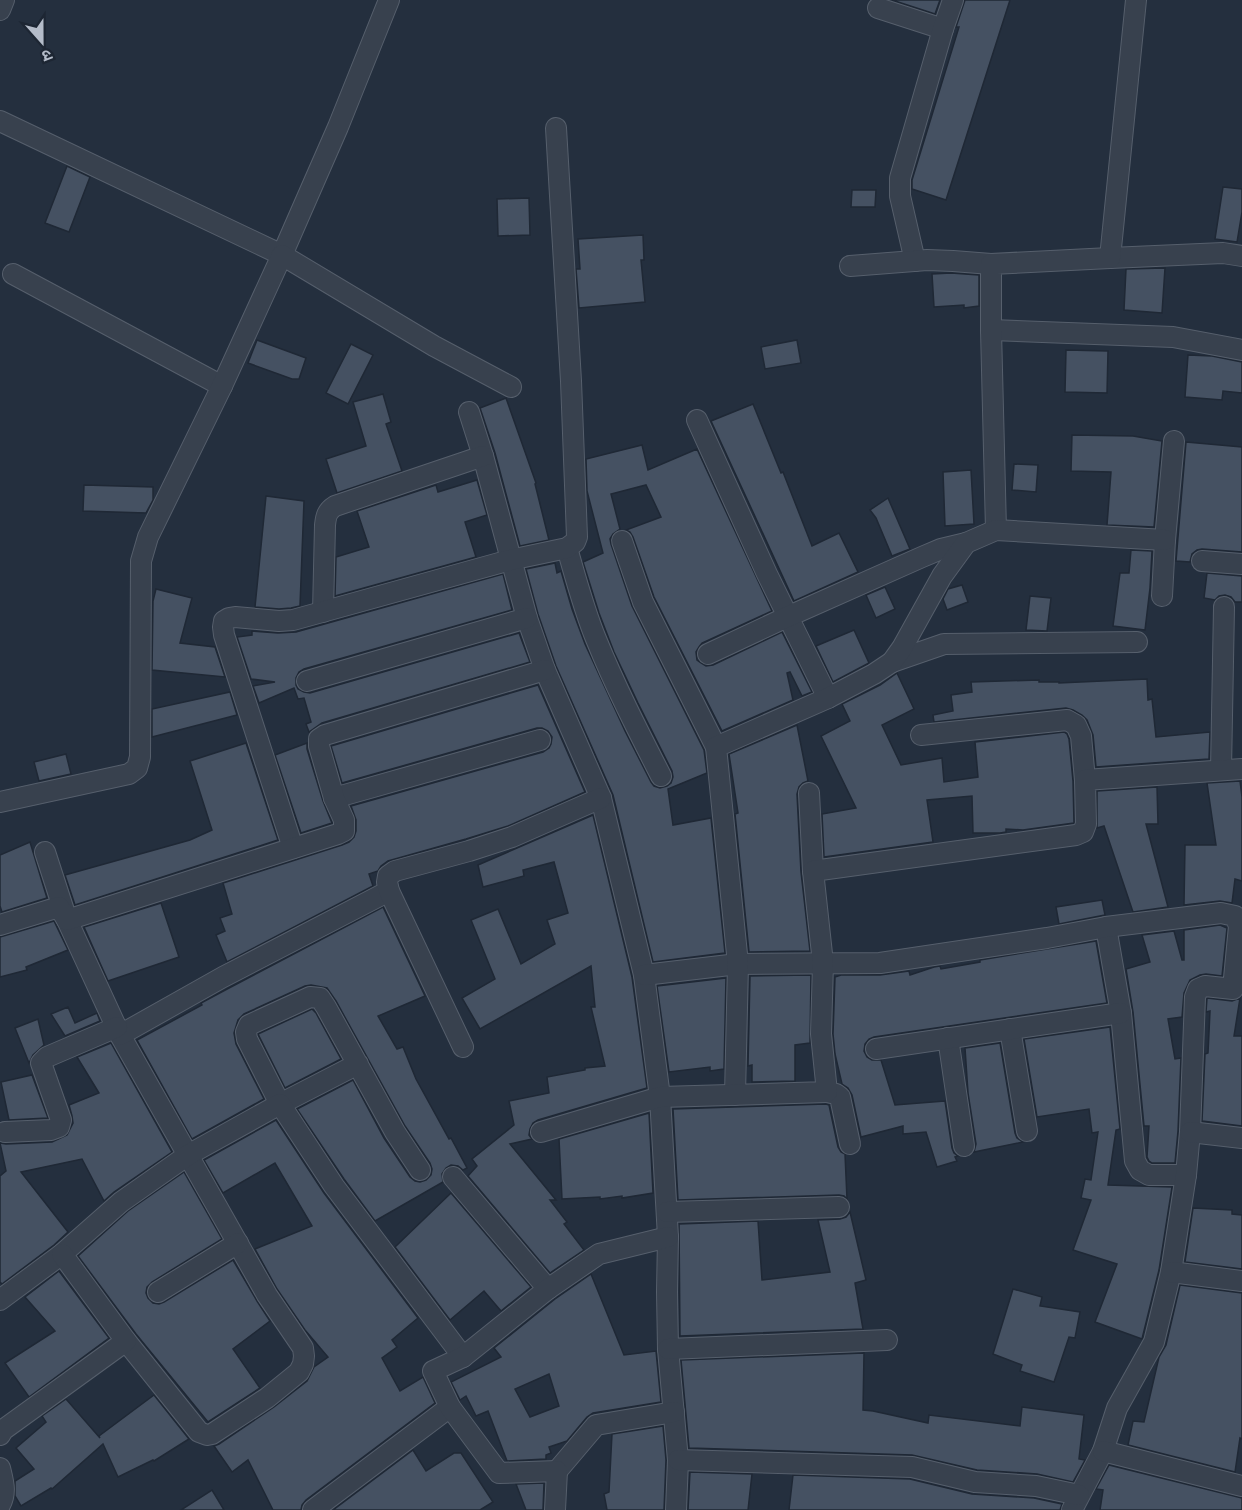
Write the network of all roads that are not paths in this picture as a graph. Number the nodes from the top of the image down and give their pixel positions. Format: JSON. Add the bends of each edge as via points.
{"nodes":[{"id":1,"x":4,"y":0,"type":"edge"},
{"id":2,"x":389,"y":0,"type":"edge"},
{"id":3,"x":953,"y":0,"type":"edge"},
{"id":4,"x":1136,"y":0,"type":"edge"},
{"id":5,"x":878,"y":8,"type":"dead end"},
{"id":6,"x":0,"y":10,"type":"edge"},
{"id":7,"x":943,"y":29,"type":"junction"},
{"id":8,"x":0,"y":121,"type":"edge"},
{"id":9,"x":556,"y":128,"type":"dead end"},
{"id":10,"x":282,"y":255,"type":"junction"},
{"id":11,"x":1242,"y":256,"type":"edge"},
{"id":12,"x":1110,"y":258,"type":"junction"},
{"id":13,"x":915,"y":261,"type":"junction"},
{"id":14,"x":991,"y":264,"type":"junction"},
{"id":15,"x":849,"y":266,"type":"dead end"},
{"id":16,"x":12,"y":274,"type":"dead end"},
{"id":17,"x":991,"y":330,"type":"junction"},
{"id":18,"x":1242,"y":350,"type":"edge"},
{"id":19,"x":222,"y":386,"type":"junction"},
{"id":20,"x":511,"y":387,"type":"dead end"},
{"id":21,"x":469,"y":412,"type":"dead end"},
{"id":22,"x":697,"y":420,"type":"dead end"},
{"id":23,"x":1174,"y":441,"type":"dead end"},
{"id":24,"x":483,"y":456,"type":"junction"},
{"id":25,"x":996,"y":530,"type":"junction"},
{"id":26,"x":1165,"y":540,"type":"junction"},
{"id":27,"x":622,"y":541,"type":"dead end"},
{"id":28,"x":966,"y":543,"type":"junction"},
{"id":29,"x":567,"y":548,"type":"junction"},
{"id":30,"x":510,"y":560,"type":"junction"},
{"id":31,"x":1202,"y":561,"type":"dead end"},
{"id":32,"x":1242,"y":564,"type":"edge"},
{"id":33,"x":1162,"y":596,"type":"dead end"},
{"id":34,"x":1224,"y":607,"type":"dead end"},
{"id":35,"x":323,"y":612,"type":"junction"},
{"id":36,"x":787,"y":617,"type":"junction"},
{"id":37,"x":527,"y":618,"type":"junction"},
{"id":38,"x":1137,"y":642,"type":"dead end"},
{"id":39,"x":708,"y":654,"type":"dead end"},
{"id":40,"x":892,"y":662,"type":"junction"},
{"id":41,"x":545,"y":670,"type":"junction"},
{"id":42,"x":307,"y":681,"type":"dead end"},
{"id":43,"x":828,"y":698,"type":"junction"},
{"id":44,"x":921,"y":735,"type":"dead end"},
{"id":45,"x":540,"y":740,"type":"dead end"},
{"id":46,"x":716,"y":747,"type":"junction"},
{"id":47,"x":1242,"y":769,"type":"edge"},
{"id":48,"x":1221,"y":770,"type":"junction"},
{"id":49,"x":661,"y":776,"type":"dead end"},
{"id":50,"x":1085,"y":780,"type":"junction"},
{"id":51,"x":809,"y":793,"type":"dead end"},
{"id":52,"x":334,"y":798,"type":"junction"},
{"id":53,"x":601,"y":798,"type":"junction"},
{"id":54,"x":0,"y":802,"type":"edge"},
{"id":55,"x":293,"y":848,"type":"junction"},
{"id":56,"x":45,"y":852,"type":"dead end"},
{"id":57,"x":813,"y":871,"type":"junction"},
{"id":58,"x":389,"y":891,"type":"junction"},
{"id":59,"x":67,"y":920,"type":"junction"},
{"id":60,"x":0,"y":925,"type":"edge"},
{"id":61,"x":1106,"y":927,"type":"junction"},
{"id":62,"x":823,"y":963,"type":"junction"},
{"id":63,"x":738,"y":964,"type":"junction"},
{"id":64,"x":644,"y":975,"type":"junction"},
{"id":65,"x":1238,"y":989,"type":"edge"},
{"id":66,"x":1121,"y":1013,"type":"junction"},
{"id":67,"x":1010,"y":1029,"type":"junction"},
{"id":68,"x":118,"y":1031,"type":"junction"},
{"id":69,"x":948,"y":1038,"type":"junction"},
{"id":70,"x":463,"y":1047,"type":"dead end"},
{"id":71,"x":876,"y":1049,"type":"dead end"},
{"id":72,"x":358,"y":1064,"type":"junction"},
{"id":73,"x":827,"y":1092,"type":"junction"},
{"id":74,"x":735,"y":1095,"type":"junction"},
{"id":75,"x":660,"y":1097,"type":"junction"},
{"id":76,"x":280,"y":1104,"type":"junction"},
{"id":77,"x":1027,"y":1131,"type":"dead end"},
{"id":78,"x":5,"y":1132,"type":"dead end"},
{"id":79,"x":541,"y":1132,"type":"dead end"},
{"id":80,"x":1190,"y":1132,"type":"junction"},
{"id":81,"x":1242,"y":1138,"type":"edge"},
{"id":82,"x":850,"y":1144,"type":"dead end"},
{"id":83,"x":964,"y":1146,"type":"dead end"},
{"id":84,"x":188,"y":1155,"type":"junction"},
{"id":85,"x":420,"y":1170,"type":"dead end"},
{"id":86,"x":1186,"y":1175,"type":"junction"},
{"id":87,"x":453,"y":1177,"type":"dead end"},
{"id":88,"x":839,"y":1207,"type":"dead end"},
{"id":89,"x":667,"y":1212,"type":"junction"},
{"id":90,"x":668,"y":1237,"type":"junction"},
{"id":91,"x":238,"y":1243,"type":"junction"},
{"id":92,"x":62,"y":1254,"type":"junction"},
{"id":93,"x":1171,"y":1272,"type":"junction"},
{"id":94,"x":1242,"y":1281,"type":"edge"},
{"id":95,"x":548,"y":1289,"type":"junction"},
{"id":96,"x":158,"y":1292,"type":"dead end"},
{"id":97,"x":0,"y":1300,"type":"edge"},
{"id":98,"x":887,"y":1340,"type":"dead end"},
{"id":99,"x":126,"y":1341,"type":"junction"},
{"id":100,"x":668,"y":1349,"type":"junction"},
{"id":101,"x":463,"y":1357,"type":"junction"},
{"id":102,"x":450,"y":1407,"type":"junction"},
{"id":103,"x":674,"y":1412,"type":"junction"},
{"id":104,"x":0,"y":1435,"type":"edge"},
{"id":105,"x":1103,"y":1451,"type":"junction"},
{"id":106,"x":678,"y":1460,"type":"junction"},
{"id":107,"x":0,"y":1468,"type":"edge"},
{"id":108,"x":556,"y":1471,"type":"junction"},
{"id":109,"x":1242,"y":1486,"type":"edge"},
{"id":110,"x":1075,"y":1503,"type":"edge"},
{"id":111,"x":0,"y":1505,"type":"edge"},
{"id":112,"x":313,"y":1510,"type":"edge"},
{"id":113,"x":555,"y":1510,"type":"edge"},
{"id":114,"x":676,"y":1510,"type":"edge"}],
"edges":[{"from":1,"to":6,"type":"street"},
{"from":2,"to":10,"type":"street"},
{"from":3,"to":7,"type":"street"},
{"from":4,"to":12,"type":"street"},
{"from":5,"to":7,"type":"street"},
{"from":7,"to":13,"type":"street","via":[[900,178],[900,196]]},
{"from":8,"to":10,"type":"street"},
{"from":9,"to":29,"type":"street","via":[[577,537]]},
{"from":10,"to":19,"type":"street"},
{"from":10,"to":20,"type":"street"},
{"from":11,"to":12,"type":"street","via":[[1223,253]]},
{"from":12,"to":14,"type":"street"},
{"from":13,"to":14,"type":"street"},
{"from":13,"to":15,"type":"street"},
{"from":14,"to":17,"type":"street"},
{"from":16,"to":19,"type":"street"},
{"from":17,"to":18,"type":"street","via":[[1173,337]]},
{"from":17,"to":25,"type":"street"},
{"from":19,"to":54,"type":"street","via":[[148,537],[141,561],[137,768],[129,774]]},
{"from":21,"to":24,"type":"street"},
{"from":22,"to":36,"type":"street"},
{"from":23,"to":26,"type":"street"},
{"from":24,"to":30,"type":"street"},
{"from":24,"to":35,"type":"street","via":[[329,510],[325,525]]},
{"from":25,"to":26,"type":"street"},
{"from":25,"to":28,"type":"street"},
{"from":26,"to":33,"type":"street"},
{"from":27,"to":46,"type":"street","via":[[643,602]]},
{"from":28,"to":36,"type":"street","via":[[940,549]]},
{"from":28,"to":40,"type":"street"},
{"from":29,"to":30,"type":"street"},
{"from":29,"to":49,"type":"street","via":[[595,638]]},
{"from":30,"to":35,"type":"street"},
{"from":30,"to":37,"type":"street"},
{"from":31,"to":32,"type":"street"},
{"from":34,"to":48,"type":"street"},
{"from":35,"to":55,"type":"street","via":[[279,621],[235,617],[224,621],[223,627]]},
{"from":36,"to":39,"type":"street"},
{"from":36,"to":43,"type":"street"},
{"from":37,"to":41,"type":"street"},
{"from":37,"to":42,"type":"street"},
{"from":38,"to":40,"type":"street","via":[[944,644]]},
{"from":40,"to":43,"type":"street"},
{"from":41,"to":52,"type":"street","via":[[325,735],[319,739],[319,746]]},
{"from":41,"to":53,"type":"street"},
{"from":43,"to":46,"type":"street"},
{"from":44,"to":50,"type":"street","via":[[1067,720],[1076,725],[1082,736]]},
{"from":45,"to":52,"type":"street"},
{"from":46,"to":63,"type":"street"},
{"from":47,"to":48,"type":"street"},
{"from":48,"to":50,"type":"street"},
{"from":50,"to":57,"type":"street","via":[[1086,824],[1076,835]]},
{"from":51,"to":57,"type":"street"},
{"from":52,"to":55,"type":"street","via":[[344,820],[344,831]]},
{"from":53,"to":58,"type":"street","via":[[512,837],[395,871],[388,876]]},
{"from":53,"to":64,"type":"street"},
{"from":55,"to":59,"type":"street"},
{"from":56,"to":59,"type":"street"},
{"from":57,"to":62,"type":"street"},
{"from":58,"to":68,"type":"street"},
{"from":58,"to":70,"type":"street"},
{"from":59,"to":60,"type":"street","via":[[59,907]]},
{"from":59,"to":68,"type":"street"},
{"from":61,"to":62,"type":"street","via":[[880,963]]},
{"from":61,"to":65,"type":"street","via":[[1221,913],[1235,916],[1239,926]]},
{"from":61,"to":66,"type":"street"},
{"from":62,"to":63,"type":"street"},
{"from":62,"to":73,"type":"street","via":[[821,1034]]},
{"from":63,"to":64,"type":"street"},
{"from":63,"to":74,"type":"street"},
{"from":64,"to":75,"type":"street"},
{"from":65,"to":80,"type":"street","via":[[1198,988]]},
{"from":66,"to":67,"type":"street"},
{"from":66,"to":86,"type":"street","via":[[1135,1161],[1149,1175]]},
{"from":67,"to":69,"type":"street"},
{"from":67,"to":77,"type":"street"},
{"from":68,"to":78,"type":"street","via":[[47,1057],[41,1063],[59,1126],[51,1130]]},
{"from":68,"to":84,"type":"street"},
{"from":69,"to":71,"type":"street"},
{"from":69,"to":83,"type":"street"},
{"from":72,"to":76,"type":"street"},
{"from":72,"to":76,"type":"street","via":[[320,998],[310,997],[249,1025],[247,1039]]},
{"from":72,"to":85,"type":"street"},
{"from":73,"to":74,"type":"street"},
{"from":73,"to":82,"type":"street","via":[[840,1097]]},
{"from":74,"to":75,"type":"street"},
{"from":75,"to":79,"type":"street"},
{"from":75,"to":89,"type":"street"},
{"from":76,"to":84,"type":"street"},
{"from":76,"to":101,"type":"street","via":[[334,1186]]},
{"from":80,"to":81,"type":"street"},
{"from":80,"to":86,"type":"street"},
{"from":84,"to":91,"type":"street"},
{"from":84,"to":92,"type":"street","via":[[121,1202]]},
{"from":86,"to":93,"type":"street"},
{"from":87,"to":95,"type":"street"},
{"from":88,"to":89,"type":"street"},
{"from":89,"to":90,"type":"street"},
{"from":90,"to":95,"type":"street","via":[[599,1254]]},
{"from":90,"to":100,"type":"street"},
{"from":91,"to":96,"type":"street"},
{"from":91,"to":99,"type":"street","via":[[303,1348],[299,1372],[267,1398],[207,1435],[199,1432]]},
{"from":92,"to":97,"type":"street"},
{"from":92,"to":99,"type":"street"},
{"from":93,"to":94,"type":"street"},
{"from":93,"to":105,"type":"street","via":[[1154,1342],[1117,1408]]},
{"from":95,"to":101,"type":"street"},
{"from":98,"to":100,"type":"street"},
{"from":99,"to":104,"type":"street"},
{"from":100,"to":103,"type":"street"},
{"from":101,"to":102,"type":"street","via":[[433,1371]]},
{"from":102,"to":108,"type":"street","via":[[499,1473]]},
{"from":102,"to":112,"type":"street"},
{"from":103,"to":106,"type":"street"},
{"from":103,"to":108,"type":"street","via":[[596,1425]]},
{"from":105,"to":109,"type":"street"},
{"from":105,"to":110,"type":"street"},
{"from":106,"to":110,"type":"street","via":[[912,1467],[975,1482],[1036,1486]]},
{"from":106,"to":114,"type":"street"},
{"from":107,"to":111,"type":"street","via":[[4,1484]]},
{"from":108,"to":113,"type":"street"}]}
